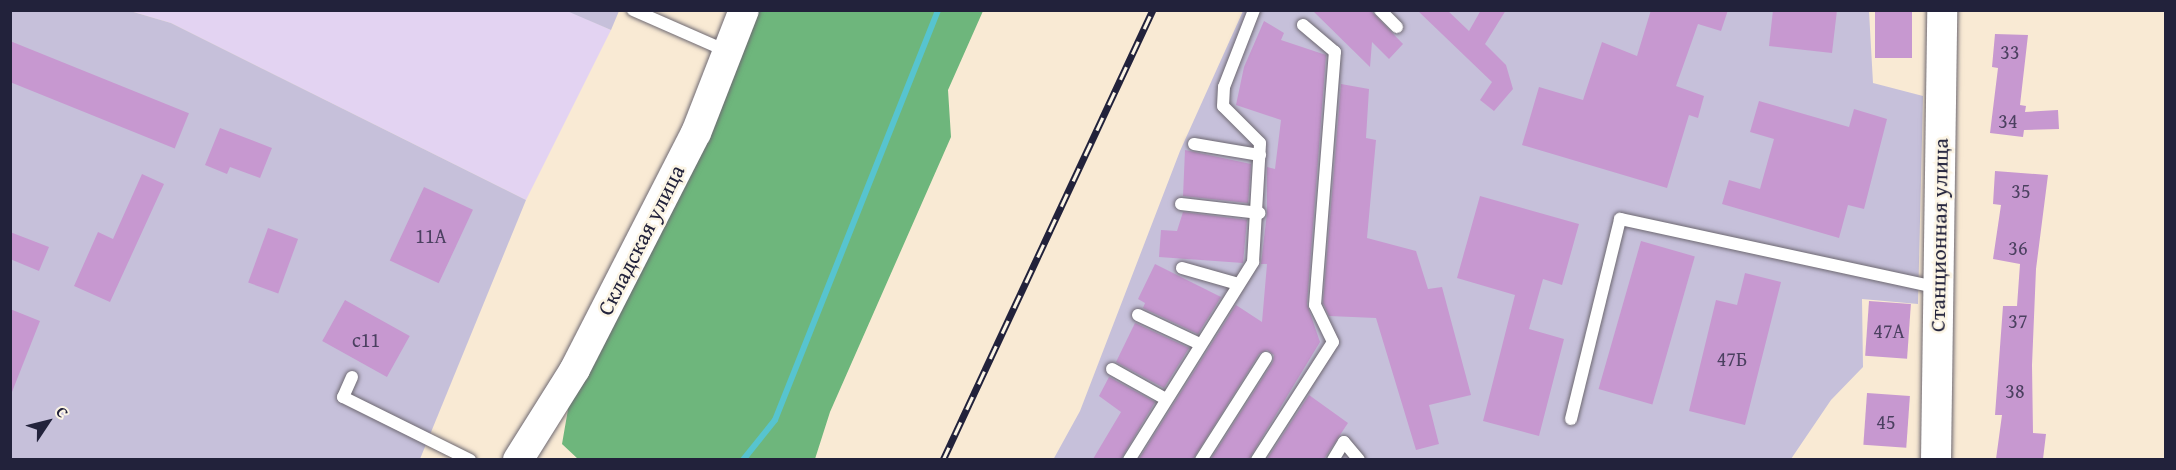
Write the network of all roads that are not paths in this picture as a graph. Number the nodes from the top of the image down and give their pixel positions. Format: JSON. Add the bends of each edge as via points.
{"nodes":[{"id":1,"x":633,"y":10,"type":"edge"},
{"id":2,"x":744,"y":10,"type":"edge"},
{"id":3,"x":1254,"y":10,"type":"edge"},
{"id":4,"x":1380,"y":10,"type":"edge"},
{"id":5,"x":1942,"y":10,"type":"edge"},
{"id":6,"x":1303,"y":25,"type":"dead end"},
{"id":7,"x":1397,"y":27,"type":"dead end"},
{"id":8,"x":727,"y":51,"type":"junction"},
{"id":9,"x":1194,"y":144,"type":"dead end"},
{"id":10,"x":1260,"y":155,"type":"junction"},
{"id":11,"x":1181,"y":204,"type":"dead end"},
{"id":12,"x":1259,"y":213,"type":"junction"},
{"id":13,"x":1182,"y":267,"type":"dead end"},
{"id":14,"x":1238,"y":284,"type":"junction"},
{"id":15,"x":1938,"y":288,"type":"junction"},
{"id":16,"x":1138,"y":315,"type":"dead end"},
{"id":17,"x":1200,"y":344,"type":"junction"},
{"id":18,"x":1266,"y":358,"type":"dead end"},
{"id":19,"x":1112,"y":369,"type":"dead end"},
{"id":20,"x":352,"y":377,"type":"dead end"},
{"id":21,"x":1166,"y":399,"type":"junction"},
{"id":22,"x":1571,"y":419,"type":"dead end"},
{"id":23,"x":470,"y":459,"type":"edge"},
{"id":24,"x":518,"y":459,"type":"edge"},
{"id":25,"x":1129,"y":459,"type":"edge"},
{"id":26,"x":1201,"y":459,"type":"edge"},
{"id":27,"x":1257,"y":459,"type":"edge"},
{"id":28,"x":1333,"y":459,"type":"edge"},
{"id":29,"x":1359,"y":459,"type":"edge"},
{"id":30,"x":1936,"y":459,"type":"edge"}],
"edges":[{"from":1,"to":8,"type":"lane"},
{"from":2,"to":8,"type":"street","name":"Складская улица"},
{"from":3,"to":10,"type":"lane","via":[[1224,87],[1223,106],[1260,143]]},
{"from":4,"to":7,"type":"lane"},
{"from":5,"to":15,"type":"street","name":"Станционная улица"},
{"from":6,"to":27,"type":"lane","via":[[1335,52],[1315,305],[1333,342]]},
{"from":8,"to":24,"type":"street","name":"Складская улица","via":[[696,133],[586,349]]},
{"from":9,"to":10,"type":"lane"},
{"from":10,"to":12,"type":"lane"},
{"from":11,"to":12,"type":"lane"},
{"from":12,"to":14,"type":"lane","via":[[1253,262]]},
{"from":13,"to":14,"type":"lane"},
{"from":14,"to":17,"type":"lane"},
{"from":15,"to":22,"type":"lane","via":[[1620,219]]},
{"from":15,"to":30,"type":"street","name":"Станционная улица"},
{"from":16,"to":17,"type":"lane"},
{"from":17,"to":21,"type":"lane"},
{"from":18,"to":26,"type":"lane"},
{"from":19,"to":21,"type":"lane"},
{"from":20,"to":23,"type":"lane","via":[[343,397]]},
{"from":21,"to":25,"type":"lane"},
{"from":28,"to":29,"type":"lane","via":[[1344,442]]}]}
